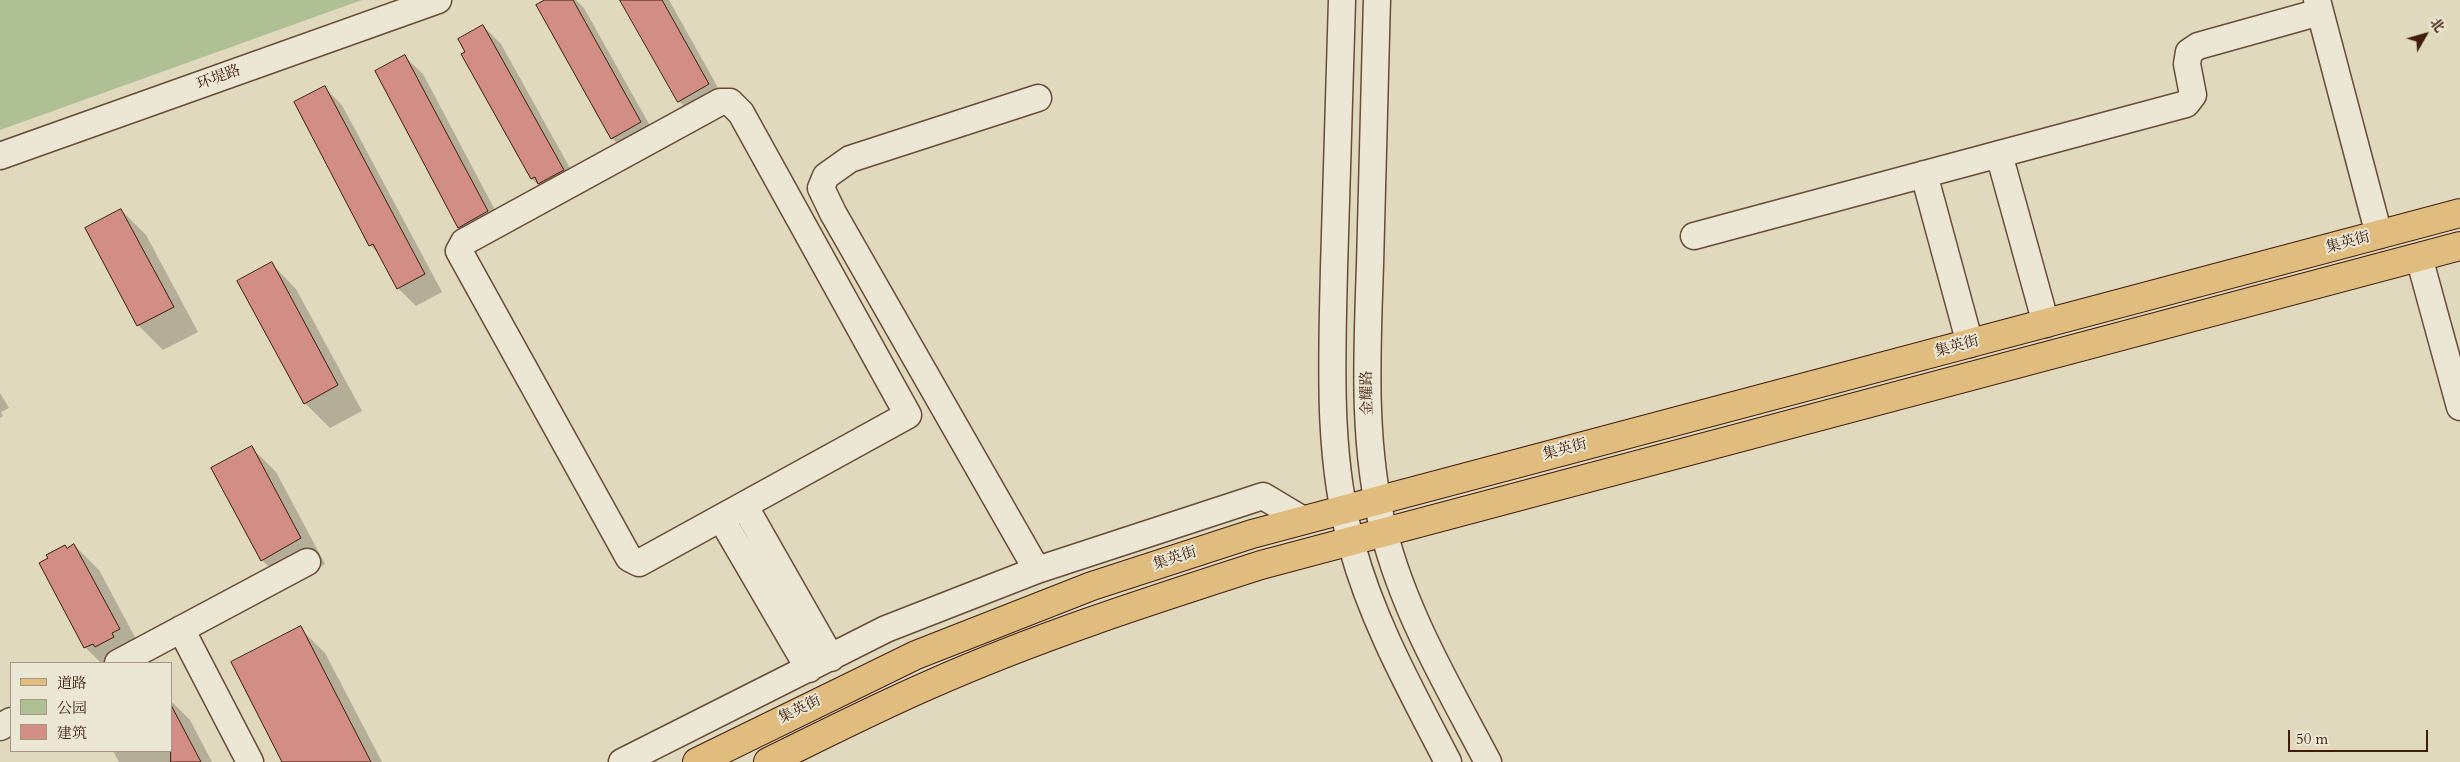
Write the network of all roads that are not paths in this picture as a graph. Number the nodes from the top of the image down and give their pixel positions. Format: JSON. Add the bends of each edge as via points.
{"nodes":[{"id":1,"x":438,"y":0,"type":"edge"},
{"id":2,"x":1342,"y":0,"type":"edge"},
{"id":3,"x":1377,"y":0,"type":"edge"},
{"id":4,"x":2319,"y":6,"type":"edge"},
{"id":5,"x":1038,"y":98,"type":"dead end"},
{"id":6,"x":1999,"y":154,"type":"junction"},
{"id":7,"x":0,"y":156,"type":"edge"},
{"id":8,"x":1924,"y":174,"type":"junction"},
{"id":9,"x":2460,"y":213,"type":"edge"},
{"id":10,"x":2380,"y":234,"type":"junction"},
{"id":11,"x":1694,"y":236,"type":"dead end"},
{"id":12,"x":2460,"y":246,"type":"edge"},
{"id":13,"x":2419,"y":257,"type":"junction"},
{"id":14,"x":2046,"y":324,"type":"junction"},
{"id":15,"x":1970,"y":344,"type":"junction"},
{"id":16,"x":2460,"y":407,"type":"edge"},
{"id":17,"x":1378,"y":500,"type":"junction"},
{"id":18,"x":744,"y":505,"type":"junction"},
{"id":19,"x":1344,"y":510,"type":"junction"},
{"id":20,"x":721,"y":518,"type":"junction"},
{"id":21,"x":1303,"y":520,"type":"junction"},
{"id":22,"x":1384,"y":532,"type":"junction"},
{"id":23,"x":1350,"y":541,"type":"junction"},
{"id":24,"x":307,"y":562,"type":"dead end"},
{"id":25,"x":1037,"y":570,"type":"junction"},
{"id":26,"x":181,"y":630,"type":"junction"},
{"id":27,"x":120,"y":662,"type":"edge"},
{"id":28,"x":820,"y":664,"type":"junction"},
{"id":29,"x":250,"y":762,"type":"edge"},
{"id":30,"x":622,"y":762,"type":"edge"},
{"id":31,"x":697,"y":762,"type":"edge"},
{"id":32,"x":768,"y":762,"type":"edge"},
{"id":33,"x":1448,"y":762,"type":"edge"},
{"id":34,"x":1488,"y":762,"type":"edge"}],
"edges":[{"from":1,"to":7,"type":"street","name":"环堤路"},
{"from":2,"to":19,"type":"street","via":[[1332,374],[1335,449]]},
{"from":3,"to":17,"type":"street","name":"金耀路","via":[[1367,374],[1370,446]]},
{"from":4,"to":6,"type":"street","via":[[2198,46],[2189,52],[2187,64],[2193,94],[2186,104]]},
{"from":4,"to":10,"type":"street"},
{"from":5,"to":25,"type":"street","via":[[850,159],[826,176],[821,188]]},
{"from":6,"to":8,"type":"street"},
{"from":6,"to":14,"type":"street"},
{"from":8,"to":11,"type":"street"},
{"from":8,"to":15,"type":"street"},
{"from":9,"to":10,"type":"main road","name":"集英街"},
{"from":10,"to":14,"type":"main road","name":"集英街"},
{"from":12,"to":13,"type":"main road"},
{"from":13,"to":16,"type":"street"},
{"from":13,"to":22,"type":"main road"},
{"from":14,"to":15,"type":"main road","name":"集英街"},
{"from":15,"to":17,"type":"main road","name":"集英街"},
{"from":17,"to":19,"type":"main road","name":"集英街"},
{"from":17,"to":22,"type":"street","name":"金耀路"},
{"from":18,"to":20,"type":"street"},
{"from":18,"to":20,"type":"street","via":[[908,415],[741,113],[730,102],[720,102],[464,242],[459,251],[629,558],[639,563]]},
{"from":18,"to":28,"type":"street"},
{"from":19,"to":21,"type":"main road","name":"集英街"},
{"from":19,"to":23,"type":"street"},
{"from":20,"to":28,"type":"street"},
{"from":21,"to":25,"type":"street","via":[[1263,496]]},
{"from":21,"to":31,"type":"main road","name":"集英街","via":[[1092,586],[1016,615],[916,655]]},
{"from":22,"to":23,"type":"main road"},
{"from":22,"to":34,"type":"street","name":"金耀路","via":[[1400,583],[1420,630]]},
{"from":23,"to":32,"type":"main road","via":[[1261,565],[1028,644],[929,684]]},
{"from":23,"to":33,"type":"street","via":[[1388,645]]},
{"from":24,"to":26,"type":"street"},
{"from":25,"to":28,"type":"street","via":[[886,630]]},
{"from":26,"to":27,"type":"street"},
{"from":26,"to":29,"type":"street"},
{"from":28,"to":30,"type":"street"}]}
